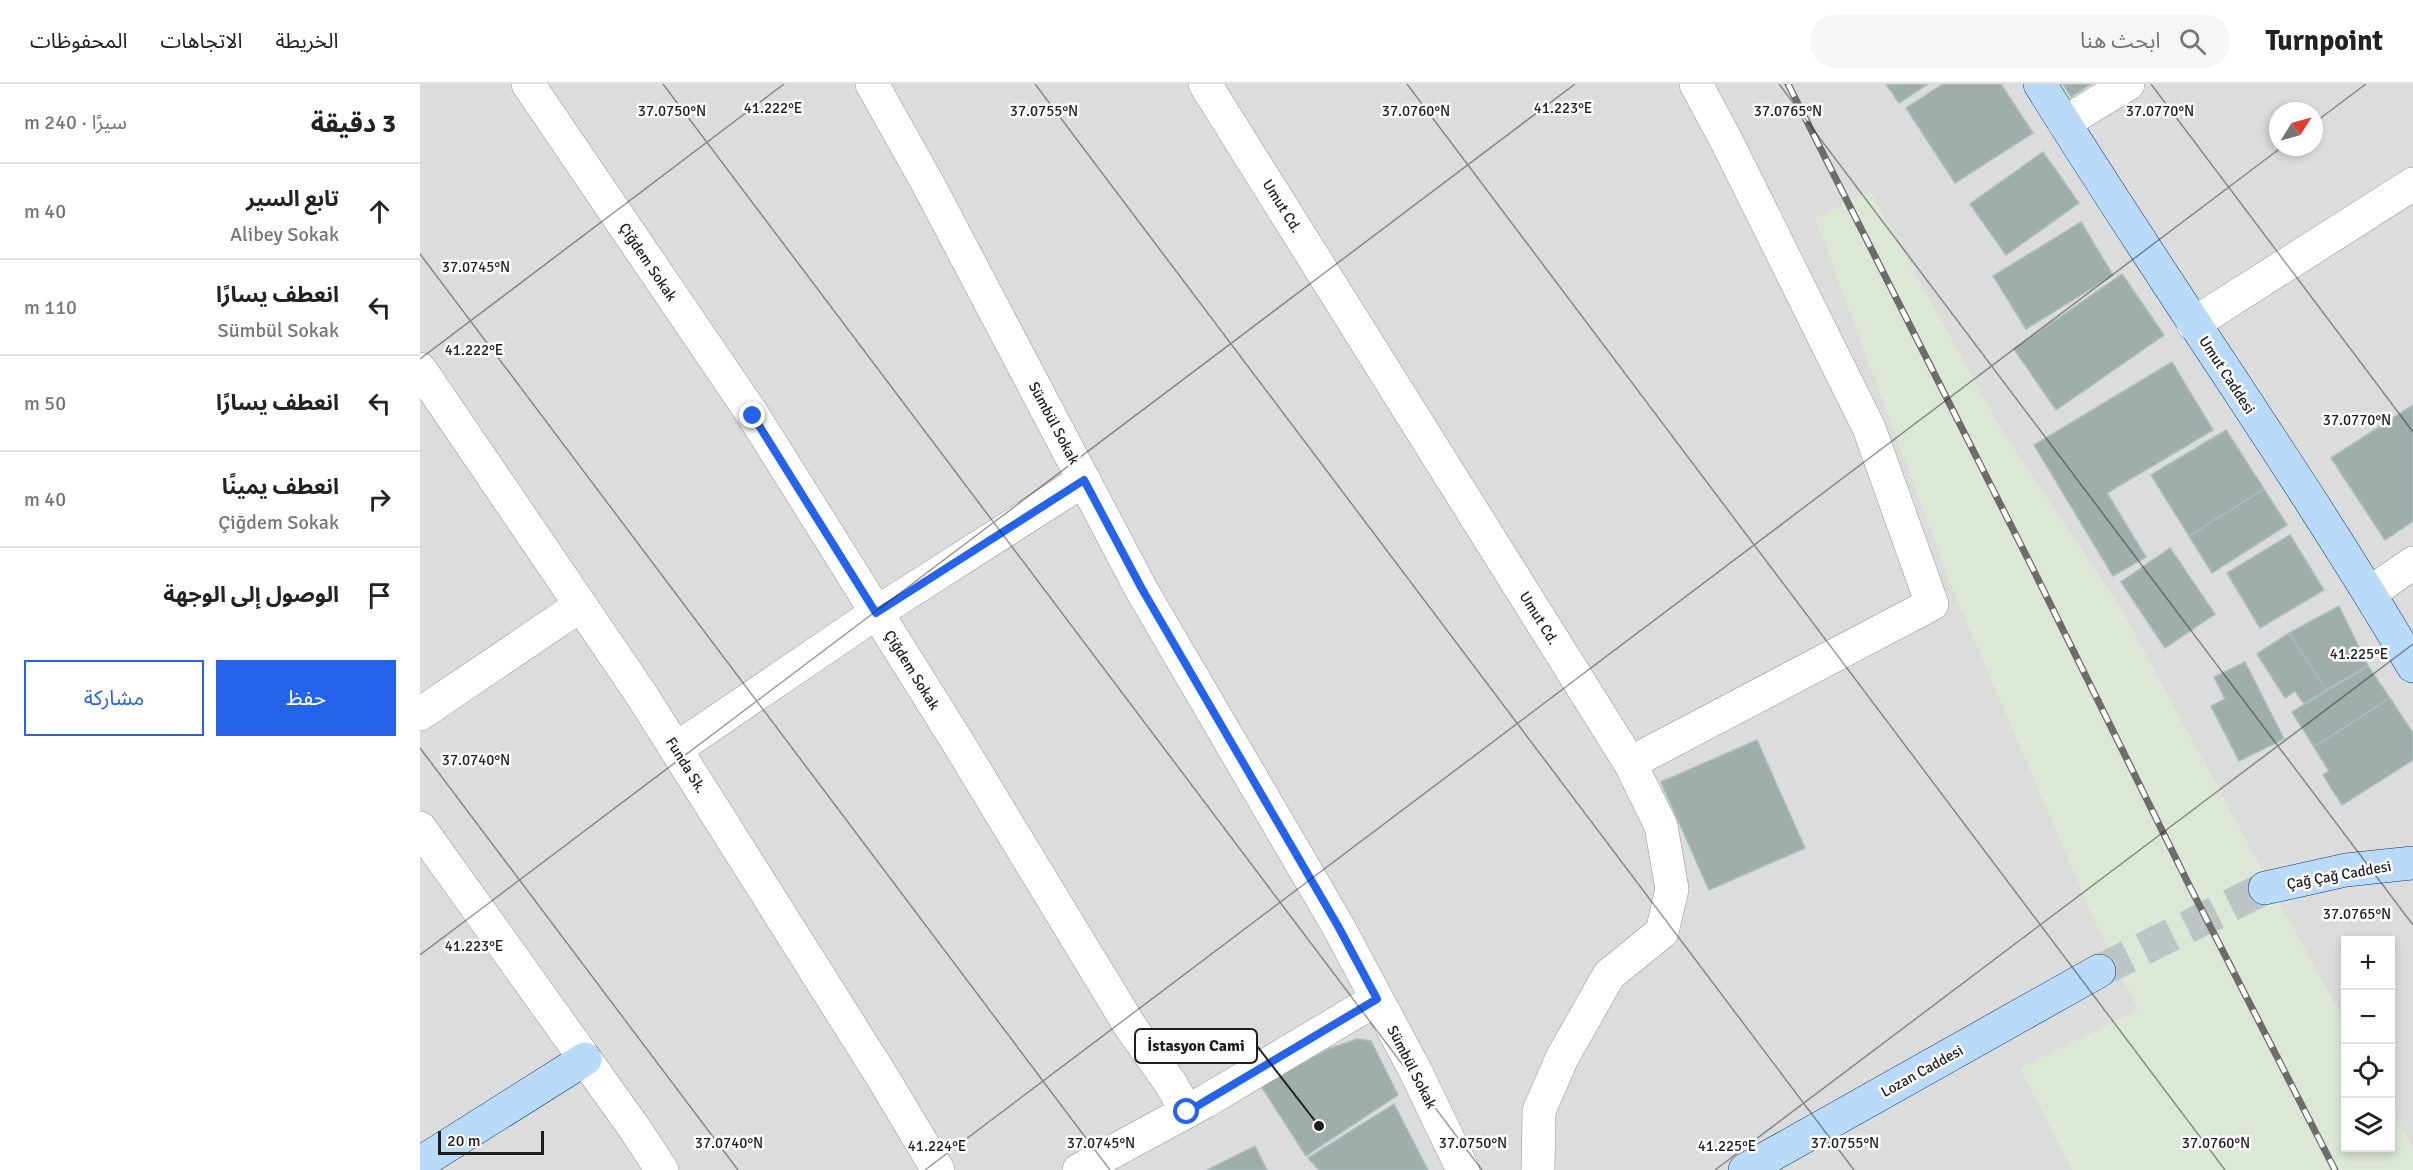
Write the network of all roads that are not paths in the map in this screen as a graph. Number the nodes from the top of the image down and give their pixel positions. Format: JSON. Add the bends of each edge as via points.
{"nodes":[{"id":1,"x":528,"y":84,"type":"edge"},
{"id":2,"x":872,"y":84,"type":"edge"},
{"id":3,"x":1205,"y":84,"type":"edge"},
{"id":4,"x":1696,"y":84,"type":"edge"},
{"id":5,"x":2040,"y":84,"type":"edge"},
{"id":6,"x":2128,"y":84,"type":"edge"},
{"id":7,"x":2064,"y":123,"type":"junction"},
{"id":8,"x":2413,"y":184,"type":"edge"},
{"id":9,"x":2193,"y":324,"type":"junction"},
{"id":10,"x":420,"y":369,"type":"edge"},
{"id":11,"x":1084,"y":480,"type":"junction"},
{"id":12,"x":2413,"y":563,"type":"edge"},
{"id":13,"x":2370,"y":593,"type":"junction"},
{"id":14,"x":581,"y":605,"type":"junction"},
{"id":15,"x":876,"y":613,"type":"junction"},
{"id":16,"x":2413,"y":666,"type":"edge"},
{"id":17,"x":420,"y":714,"type":"edge"},
{"id":18,"x":676,"y":749,"type":"junction"},
{"id":19,"x":1630,"y":763,"type":"junction"},
{"id":20,"x":420,"y":828,"type":"edge"},
{"id":21,"x":2413,"y":863,"type":"edge"},
{"id":22,"x":2265,"y":888,"type":"tunnel mouth"},
{"id":23,"x":2099,"y":971,"type":"tunnel mouth"},
{"id":24,"x":1377,"y":999,"type":"junction"},
{"id":25,"x":585,"y":1059,"type":"junction"},
{"id":26,"x":1187,"y":1112,"type":"junction"},
{"id":27,"x":420,"y":1163,"type":"edge"},
{"id":28,"x":662,"y":1170,"type":"edge"},
{"id":29,"x":938,"y":1170,"type":"edge"},
{"id":30,"x":1078,"y":1170,"type":"edge"},
{"id":31,"x":1463,"y":1170,"type":"edge"},
{"id":32,"x":1538,"y":1170,"type":"edge"},
{"id":33,"x":1745,"y":1170,"type":"edge"}],
"edges":[{"from":1,"to":15,"type":"street","name":"Çiğdem Sokak","via":[[753,416]]},
{"from":2,"to":11,"type":"street","name":"Sümbül Sokak"},
{"from":3,"to":19,"type":"street","name":"Umut Cd."},
{"from":4,"to":19,"type":"street","via":[[1869,428],[1932,604]]},
{"from":5,"to":7,"type":"street","name":"Umut Caddesi"},
{"from":6,"to":7,"type":"street"},
{"from":7,"to":9,"type":"street","name":"Umut Caddesi"},
{"from":8,"to":9,"type":"street"},
{"from":9,"to":13,"type":"street","name":"Umut Caddesi"},
{"from":10,"to":14,"type":"street","name":"Funda Sk."},
{"from":11,"to":15,"type":"street"},
{"from":11,"to":24,"type":"street","name":"Sümbül Sokak","via":[[1142,589]]},
{"from":12,"to":13,"type":"street"},
{"from":13,"to":16,"type":"street","name":"Umut Caddesi"},
{"from":14,"to":17,"type":"street"},
{"from":14,"to":18,"type":"street","name":"Funda Sk."},
{"from":15,"to":18,"type":"street"},
{"from":15,"to":26,"type":"street","name":"Çiğdem Sokak"},
{"from":18,"to":29,"type":"street","name":"Funda Sk."},
{"from":19,"to":32,"type":"street","name":"Umut Cd.","via":[[1661,826],[1672,889],[1662,932],[1609,975],[1562,1058],[1539,1111]]},
{"from":20,"to":25,"type":"street"},
{"from":21,"to":22,"type":"street","name":"Çağ Çağ Caddesi","via":[[2346,870]]},
{"from":23,"to":33,"type":"street","name":"Lozan Caddesi"},
{"from":24,"to":26,"type":"street"},
{"from":24,"to":31,"type":"street","name":"Sümbül Sokak"},
{"from":25,"to":27,"type":"street"},
{"from":25,"to":28,"type":"street"},
{"from":26,"to":30,"type":"street"}]}
